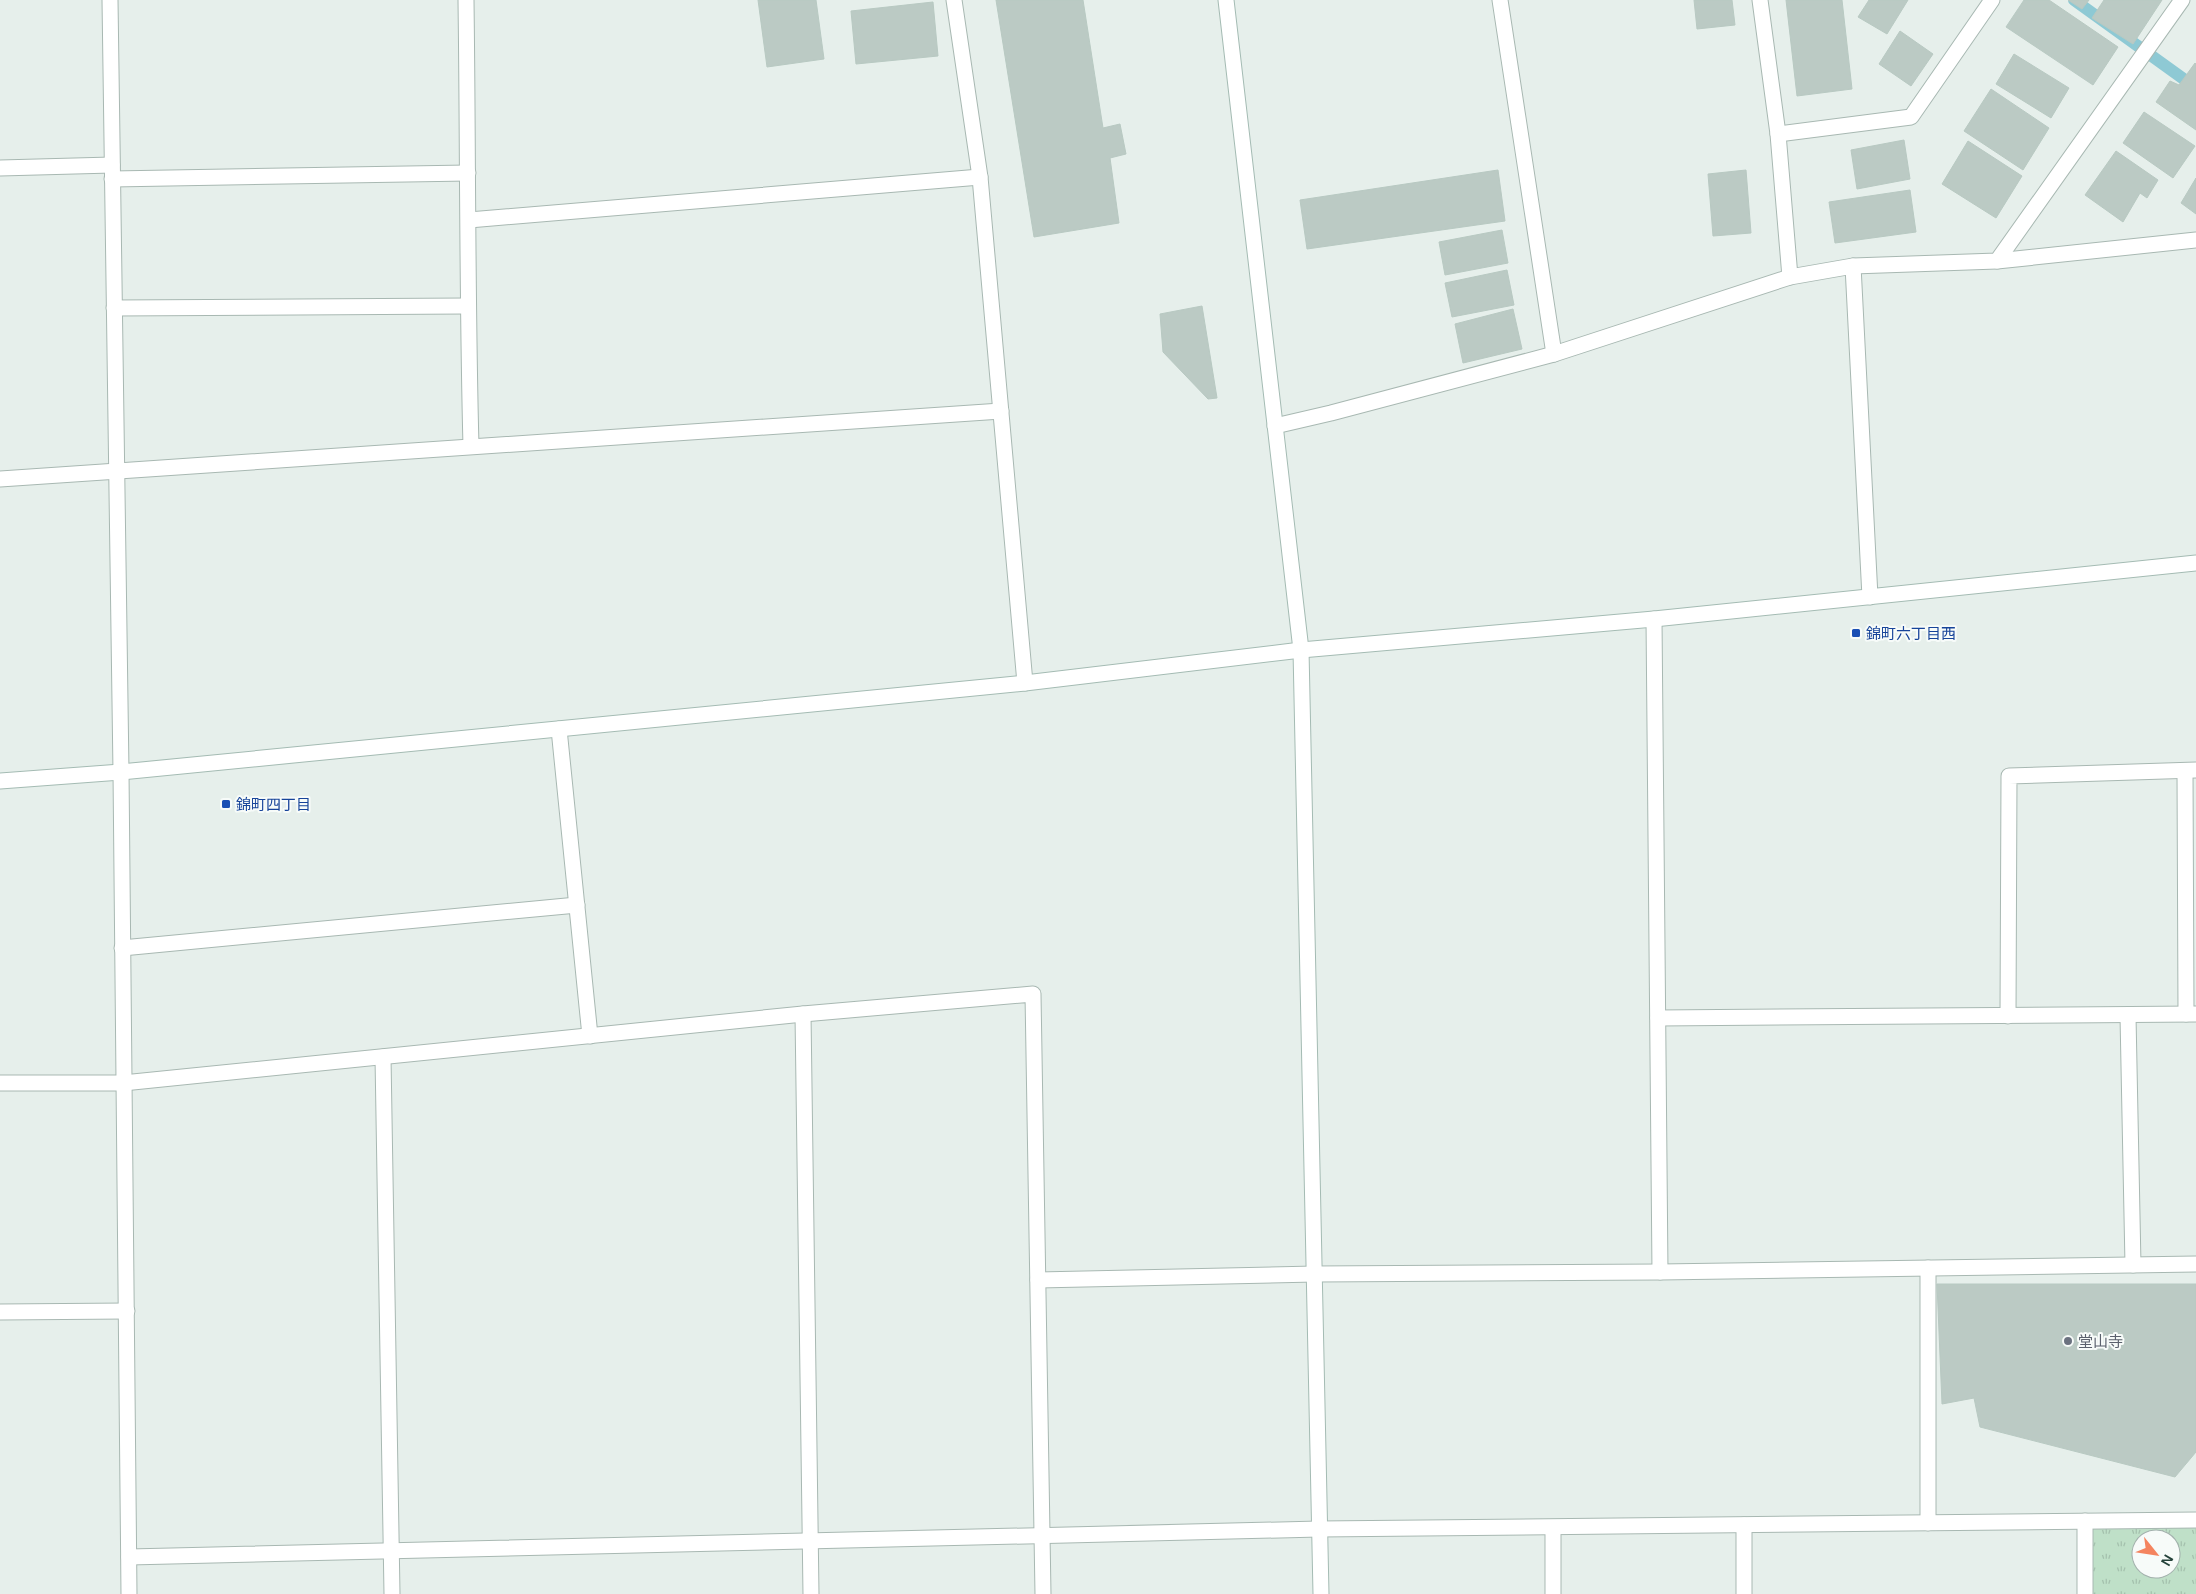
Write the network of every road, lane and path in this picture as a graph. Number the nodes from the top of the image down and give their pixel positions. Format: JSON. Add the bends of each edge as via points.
{"nodes":[{"id":1,"x":110,"y":0,"type":"edge"},
{"id":2,"x":466,"y":0,"type":"edge"},
{"id":3,"x":954,"y":0,"type":"edge"},
{"id":4,"x":1226,"y":0,"type":"edge"},
{"id":5,"x":1500,"y":0,"type":"edge"},
{"id":6,"x":1760,"y":0,"type":"edge"},
{"id":7,"x":1992,"y":0,"type":"edge"},
{"id":8,"x":2182,"y":0,"type":"edge"},
{"id":9,"x":1778,"y":134,"type":"junction"},
{"id":10,"x":0,"y":168,"type":"edge"},
{"id":11,"x":112,"y":172,"type":"junction"},
{"id":12,"x":468,"y":173,"type":"junction"},
{"id":13,"x":980,"y":177,"type":"junction"},
{"id":14,"x":469,"y":220,"type":"junction"},
{"id":15,"x":2196,"y":240,"type":"edge"},
{"id":16,"x":1997,"y":261,"type":"junction"},
{"id":17,"x":1853,"y":266,"type":"junction"},
{"id":18,"x":1790,"y":277,"type":"junction"},
{"id":19,"x":467,"y":306,"type":"junction"},
{"id":20,"x":114,"y":308,"type":"junction"},
{"id":21,"x":1554,"y":354,"type":"junction"},
{"id":22,"x":1001,"y":411,"type":"junction"},
{"id":23,"x":1275,"y":426,"type":"junction"},
{"id":24,"x":470,"y":446,"type":"junction"},
{"id":25,"x":116,"y":470,"type":"junction"},
{"id":26,"x":0,"y":479,"type":"edge"},
{"id":27,"x":2196,"y":563,"type":"edge"},
{"id":28,"x":1870,"y":597,"type":"junction"},
{"id":29,"x":1654,"y":619,"type":"junction"},
{"id":30,"x":1301,"y":650,"type":"junction"},
{"id":31,"x":1025,"y":683,"type":"junction"},
{"id":32,"x":559,"y":729,"type":"junction"},
{"id":33,"x":2191,"y":770,"type":"edge"},
{"id":34,"x":121,"y":772,"type":"junction"},
{"id":35,"x":0,"y":782,"type":"edge"},
{"id":36,"x":577,"y":905,"type":"junction"},
{"id":37,"x":122,"y":948,"type":"junction"},
{"id":38,"x":803,"y":1014,"type":"junction"},
{"id":39,"x":2191,"y":1014,"type":"edge"},
{"id":40,"x":2008,"y":1016,"type":"junction"},
{"id":41,"x":2128,"y":1016,"type":"junction"},
{"id":42,"x":1658,"y":1018,"type":"junction"},
{"id":43,"x":590,"y":1036,"type":"junction"},
{"id":44,"x":383,"y":1057,"type":"junction"},
{"id":45,"x":0,"y":1083,"type":"edge"},
{"id":46,"x":123,"y":1083,"type":"junction"},
{"id":47,"x":2196,"y":1264,"type":"edge"},
{"id":48,"x":2133,"y":1265,"type":"junction"},
{"id":49,"x":1928,"y":1268,"type":"junction"},
{"id":50,"x":1660,"y":1272,"type":"junction"},
{"id":51,"x":1315,"y":1274,"type":"junction"},
{"id":52,"x":1038,"y":1280,"type":"junction"},
{"id":53,"x":126,"y":1310,"type":"junction"},
{"id":54,"x":0,"y":1312,"type":"edge"},
{"id":55,"x":2196,"y":1520,"type":"edge"},
{"id":56,"x":2085,"y":1521,"type":"junction"},
{"id":57,"x":1928,"y":1523,"type":"junction"},
{"id":58,"x":1744,"y":1525,"type":"junction"},
{"id":59,"x":1553,"y":1528,"type":"junction"},
{"id":60,"x":1319,"y":1529,"type":"junction"},
{"id":61,"x":1043,"y":1535,"type":"junction"},
{"id":62,"x":810,"y":1540,"type":"junction"},
{"id":63,"x":392,"y":1551,"type":"junction"},
{"id":64,"x":129,"y":1557,"type":"junction"},
{"id":65,"x":129,"y":1594,"type":"edge"},
{"id":66,"x":392,"y":1594,"type":"edge"},
{"id":67,"x":811,"y":1594,"type":"edge"},
{"id":68,"x":1043,"y":1594,"type":"edge"},
{"id":69,"x":1321,"y":1594,"type":"edge"},
{"id":70,"x":1553,"y":1594,"type":"edge"},
{"id":71,"x":1744,"y":1594,"type":"edge"},
{"id":72,"x":2085,"y":1594,"type":"edge"}],
"edges":[{"from":1,"to":11,"type":"street"},
{"from":2,"to":12,"type":"street"},
{"from":3,"to":13,"type":"street"},
{"from":4,"to":23,"type":"street"},
{"from":5,"to":21,"type":"street"},
{"from":6,"to":9,"type":"street"},
{"from":7,"to":9,"type":"street","via":[[1911,117]]},
{"from":8,"to":16,"type":"street"},
{"from":9,"to":18,"type":"street"},
{"from":10,"to":11,"type":"street"},
{"from":11,"to":12,"type":"street"},
{"from":11,"to":20,"type":"street"},
{"from":12,"to":14,"type":"street"},
{"from":13,"to":14,"type":"street"},
{"from":13,"to":22,"type":"street"},
{"from":14,"to":19,"type":"street"},
{"from":15,"to":16,"type":"street"},
{"from":16,"to":17,"type":"street"},
{"from":17,"to":18,"type":"street"},
{"from":17,"to":28,"type":"street"},
{"from":18,"to":21,"type":"street"},
{"from":19,"to":20,"type":"street"},
{"from":19,"to":24,"type":"street"},
{"from":20,"to":25,"type":"street"},
{"from":21,"to":23,"type":"street"},
{"from":22,"to":24,"type":"street"},
{"from":22,"to":31,"type":"street"},
{"from":23,"to":30,"type":"street"},
{"from":24,"to":25,"type":"street"},
{"from":25,"to":26,"type":"street"},
{"from":25,"to":34,"type":"street"},
{"from":27,"to":28,"type":"street"},
{"from":28,"to":29,"type":"street"},
{"from":29,"to":30,"type":"street"},
{"from":29,"to":42,"type":"street"},
{"from":30,"to":31,"type":"street"},
{"from":30,"to":51,"type":"street"},
{"from":31,"to":32,"type":"street"},
{"from":32,"to":34,"type":"street"},
{"from":32,"to":36,"type":"street"},
{"from":33,"to":39,"type":"street"},
{"from":33,"to":40,"type":"street","via":[[2009,776]]},
{"from":34,"to":35,"type":"street"},
{"from":34,"to":37,"type":"street"},
{"from":36,"to":37,"type":"street"},
{"from":36,"to":43,"type":"street"},
{"from":37,"to":46,"type":"street"},
{"from":38,"to":43,"type":"street"},
{"from":38,"to":52,"type":"street","via":[[1033,994]]},
{"from":38,"to":62,"type":"street"},
{"from":39,"to":41,"type":"street"},
{"from":40,"to":41,"type":"street"},
{"from":40,"to":42,"type":"street"},
{"from":41,"to":48,"type":"street"},
{"from":42,"to":50,"type":"street"},
{"from":43,"to":44,"type":"street"},
{"from":44,"to":46,"type":"street"},
{"from":44,"to":63,"type":"street"},
{"from":45,"to":46,"type":"street"},
{"from":46,"to":53,"type":"street"},
{"from":47,"to":48,"type":"street"},
{"from":48,"to":49,"type":"street"},
{"from":49,"to":50,"type":"street"},
{"from":49,"to":57,"type":"street"},
{"from":50,"to":51,"type":"street"},
{"from":51,"to":52,"type":"street"},
{"from":51,"to":60,"type":"street"},
{"from":52,"to":61,"type":"street"},
{"from":53,"to":54,"type":"street"},
{"from":53,"to":64,"type":"street"},
{"from":55,"to":56,"type":"street"},
{"from":56,"to":57,"type":"street"},
{"from":56,"to":72,"type":"street"},
{"from":57,"to":58,"type":"street"},
{"from":58,"to":59,"type":"street"},
{"from":58,"to":71,"type":"street"},
{"from":59,"to":60,"type":"street"},
{"from":59,"to":70,"type":"street"},
{"from":60,"to":61,"type":"street"},
{"from":60,"to":69,"type":"street"},
{"from":61,"to":62,"type":"street"},
{"from":61,"to":68,"type":"street"},
{"from":62,"to":63,"type":"street"},
{"from":62,"to":67,"type":"street"},
{"from":63,"to":64,"type":"street"},
{"from":63,"to":66,"type":"street"},
{"from":64,"to":65,"type":"street"}]}
